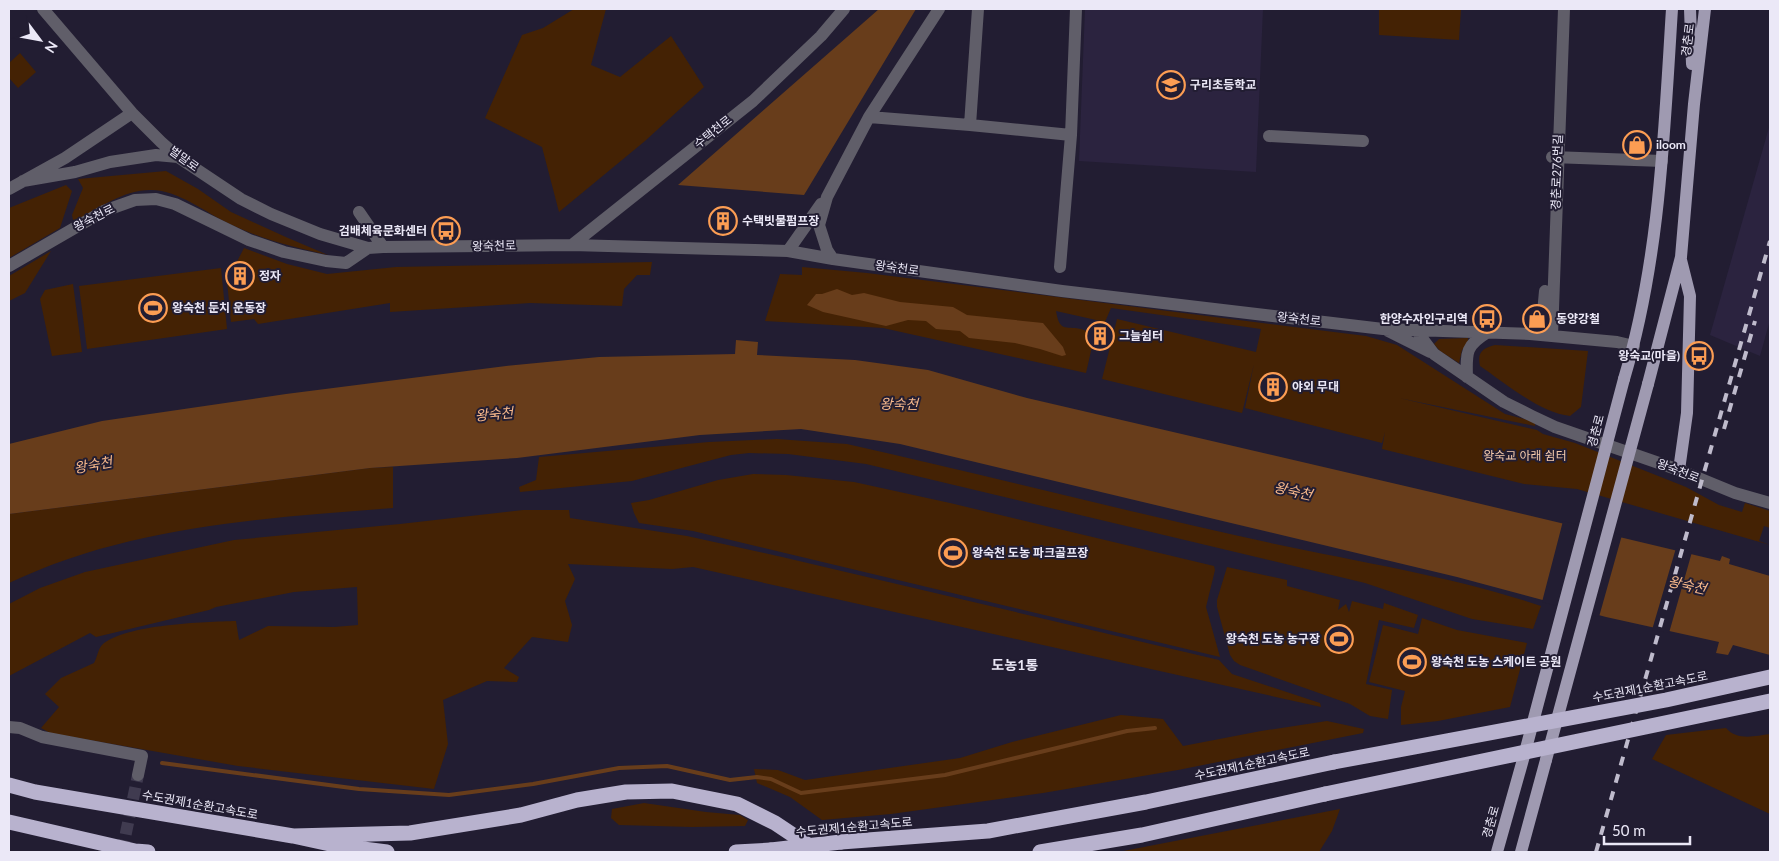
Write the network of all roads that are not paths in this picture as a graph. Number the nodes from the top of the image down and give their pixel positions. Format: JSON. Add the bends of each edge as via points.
{"nodes":[{"id":1,"x":43,"y":9,"type":"edge"},
{"id":2,"x":844,"y":9,"type":"edge"},
{"id":3,"x":939,"y":9,"type":"edge"},
{"id":4,"x":978,"y":9,"type":"edge"},
{"id":5,"x":1076,"y":9,"type":"edge"},
{"id":6,"x":1558,"y":9,"type":"edge"},
{"id":7,"x":1564,"y":9,"type":"edge"},
{"id":8,"x":1672,"y":9,"type":"edge"},
{"id":9,"x":1690,"y":9,"type":"edge"},
{"id":10,"x":1705,"y":9,"type":"edge"},
{"id":11,"x":1694,"y":104,"type":"junction"},
{"id":12,"x":132,"y":113,"type":"junction"},
{"id":13,"x":869,"y":117,"type":"junction"},
{"id":14,"x":970,"y":125,"type":"junction"},
{"id":15,"x":1071,"y":135,"type":"junction"},
{"id":16,"x":1270,"y":136,"type":"dead end"},
{"id":17,"x":1363,"y":142,"type":"dead end"},
{"id":18,"x":178,"y":156,"type":"junction"},
{"id":19,"x":1555,"y":158,"type":"junction"},
{"id":20,"x":1662,"y":161,"type":"junction"},
{"id":21,"x":23,"y":181,"type":"junction"},
{"id":22,"x":9,"y":189,"type":"edge"},
{"id":23,"x":827,"y":197,"type":"junction"},
{"id":24,"x":360,"y":212,"type":"dead end"},
{"id":25,"x":572,"y":245,"type":"junction"},
{"id":26,"x":383,"y":247,"type":"junction"},
{"id":27,"x":368,"y":248,"type":"junction"},
{"id":28,"x":788,"y":251,"type":"junction"},
{"id":29,"x":1681,"y":257,"type":"junction"},
{"id":30,"x":833,"y":259,"type":"junction"},
{"id":31,"x":9,"y":266,"type":"edge"},
{"id":32,"x":1060,"y":267,"type":"dead end"},
{"id":33,"x":1383,"y":329,"type":"junction"},
{"id":34,"x":1416,"y":330,"type":"junction"},
{"id":35,"x":1489,"y":332,"type":"junction"},
{"id":36,"x":1547,"y":336,"type":"junction"},
{"id":37,"x":1634,"y":346,"type":"junction"},
{"id":38,"x":1434,"y":354,"type":"junction"},
{"id":39,"x":1467,"y":377,"type":"junction"},
{"id":40,"x":1679,"y":470,"type":"junction"},
{"id":41,"x":1770,"y":503,"type":"edge"},
{"id":42,"x":1770,"y":678,"type":"edge"},
{"id":43,"x":1770,"y":701,"type":"edge"},
{"id":44,"x":9,"y":727,"type":"edge"},
{"id":45,"x":138,"y":775,"type":"tunnel mouth"},
{"id":46,"x":9,"y":785,"type":"edge"},
{"id":47,"x":9,"y":822,"type":"edge"},
{"id":48,"x":293,"y":836,"type":"junction"},
{"id":49,"x":148,"y":852,"type":"edge"},
{"id":50,"x":388,"y":852,"type":"edge"},
{"id":51,"x":736,"y":852,"type":"edge"},
{"id":52,"x":816,"y":852,"type":"edge"},
{"id":53,"x":1040,"y":852,"type":"edge"},
{"id":54,"x":1497,"y":852,"type":"edge"},
{"id":55,"x":1521,"y":852,"type":"edge"}],
"edges":[{"from":1,"to":12,"type":"street","name":"벌말로"},
{"from":2,"to":25,"type":"street","name":"수택천로","via":[[821,36],[753,101]]},
{"from":3,"to":13,"type":"street"},
{"from":4,"to":14,"type":"street"},
{"from":5,"to":15,"type":"street"},
{"from":6,"to":19,"type":"street","name":"경춘로276번길"},
{"from":7,"to":19,"type":"street","name":"경춘로276번길"},
{"from":8,"to":20,"type":"main road","name":"경춘로"},
{"from":9,"to":11,"type":"main road","name":"경춘로"},
{"from":10,"to":11,"type":"main road","name":"경춘로"},
{"from":11,"to":29,"type":"main road","name":"경춘로"},
{"from":12,"to":18,"type":"street","name":"벌말로"},
{"from":12,"to":21,"type":"street","via":[[65,158]]},
{"from":13,"to":14,"type":"street"},
{"from":13,"to":23,"type":"street"},
{"from":14,"to":15,"type":"street"},
{"from":15,"to":32,"type":"street"},
{"from":16,"to":17,"type":"street"},
{"from":18,"to":21,"type":"street","via":[[156,155],[110,162]]},
{"from":18,"to":27,"type":"street","name":"벌말로","via":[[241,199],[271,214],[320,234]]},
{"from":19,"to":20,"type":"street"},
{"from":19,"to":36,"type":"street","name":"경춘로276번길"},
{"from":20,"to":37,"type":"main road","name":"경춘로","via":[[1650,263]]},
{"from":21,"to":22,"type":"street"},
{"from":23,"to":28,"type":"street"},
{"from":23,"to":30,"type":"street","via":[[819,225]]},
{"from":24,"to":26,"type":"street"},
{"from":25,"to":26,"type":"street","name":"왕숙천로"},
{"from":25,"to":28,"type":"street","name":"왕숙천로"},
{"from":26,"to":27,"type":"street","name":"왕숙천로"},
{"from":27,"to":31,"type":"street","name":"왕숙천로","via":[[346,263],[326,261],[249,240],[175,204],[156,199],[135,200],[104,211]]},
{"from":28,"to":30,"type":"street","name":"왕숙천로"},
{"from":29,"to":40,"type":"main road","via":[[1690,296],[1687,413]]},
{"from":29,"to":55,"type":"main road","name":"경춘로","bridge":true},
{"from":30,"to":33,"type":"street","name":"왕숙천로","via":[[1062,291]]},
{"from":33,"to":34,"type":"street","name":"왕숙천로"},
{"from":33,"to":38,"type":"street"},
{"from":34,"to":35,"type":"street"},
{"from":34,"to":38,"type":"street","name":"왕숙천로"},
{"from":35,"to":36,"type":"street"},
{"from":35,"to":39,"type":"street","via":[[1476,339],[1468,349]]},
{"from":36,"to":37,"type":"street"},
{"from":37,"to":54,"type":"main road","name":"경춘로","bridge":true},
{"from":38,"to":39,"type":"street","name":"왕숙천로"},
{"from":39,"to":40,"type":"street","name":"왕숙천로","via":[[1504,402],[1555,427]]},
{"from":40,"to":41,"type":"street","name":"왕숙천로","via":[[1735,493]]},
{"from":42,"to":51,"type":"highway","name":"수도권제1순환고속도로","bridge":true,"via":[[988,831]]},
{"from":43,"to":53,"type":"highway","bridge":true,"via":[[1142,835]]},
{"from":44,"to":45,"type":"street","via":[[42,737],[142,756]]},
{"from":46,"to":48,"type":"highway","name":"수도권제1순환고속도로"},
{"from":47,"to":49,"type":"highway"},
{"from":48,"to":50,"type":"highway","name":"수도권제1순환고속도로"},
{"from":48,"to":52,"type":"highway","via":[[410,833],[521,815],[587,798],[672,790],[736,804]]}]}
